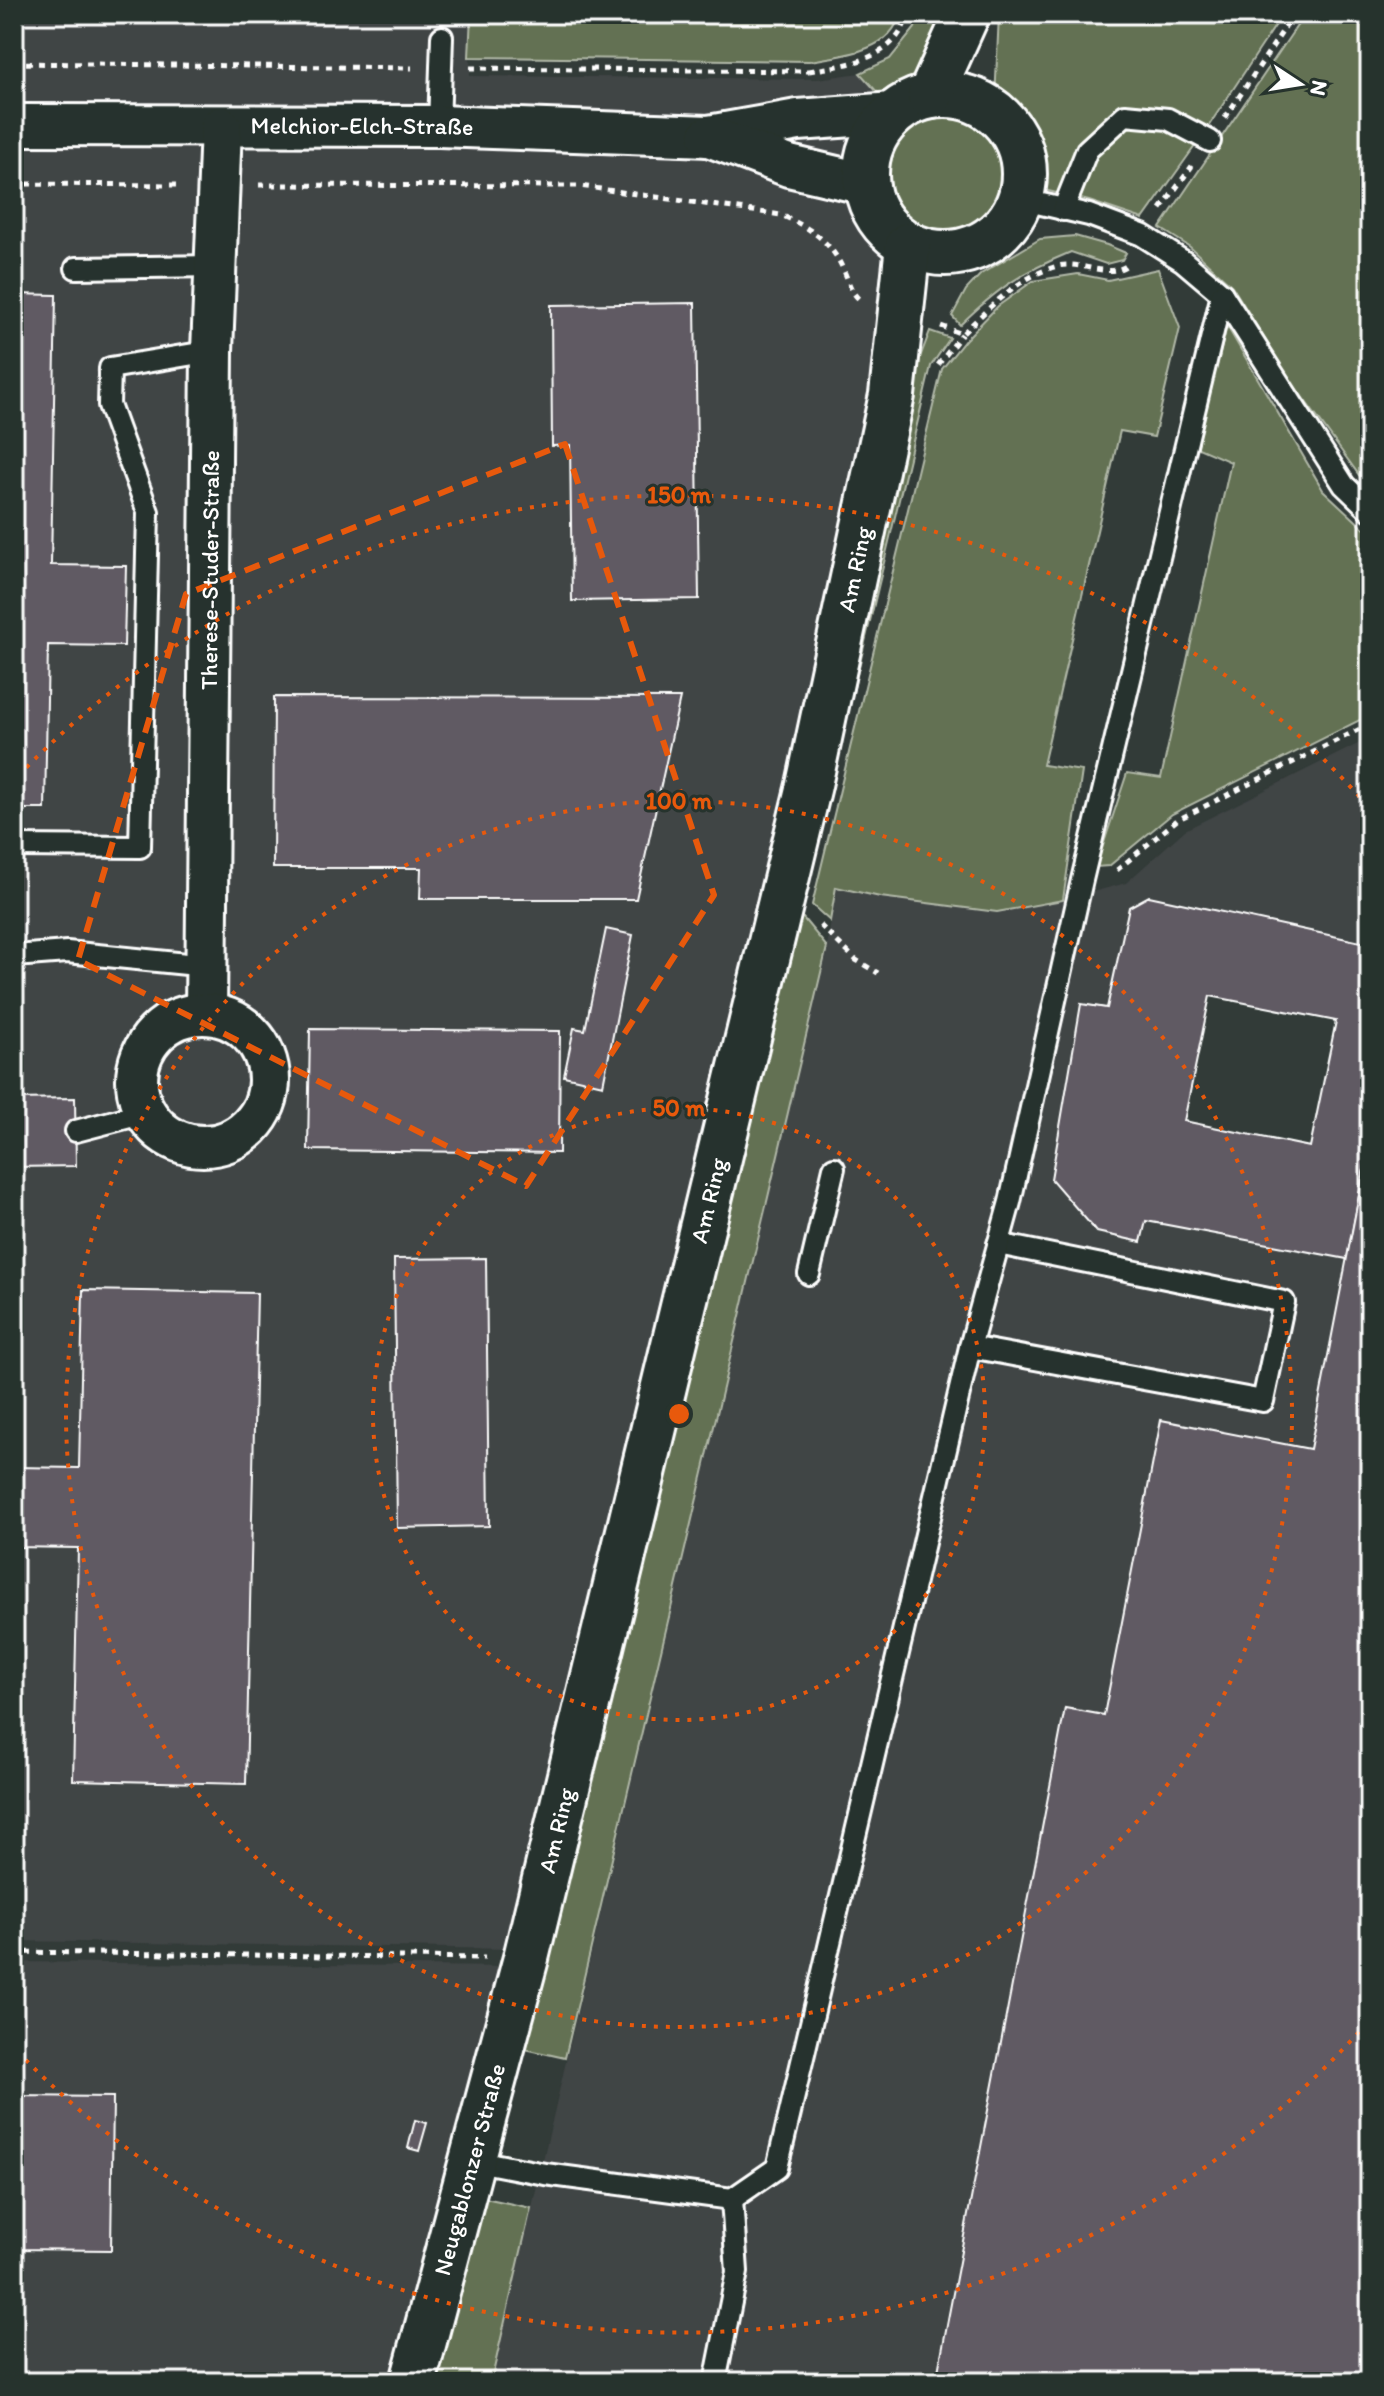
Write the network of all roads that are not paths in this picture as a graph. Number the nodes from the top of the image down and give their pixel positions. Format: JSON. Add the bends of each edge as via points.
{"nodes":[{"id":1,"x":967,"y":14,"type":"edge"},
{"id":2,"x":981,"y":14,"type":"edge"},
{"id":3,"x":442,"y":37,"type":"dead end"},
{"id":4,"x":978,"y":102,"type":"junction"},
{"id":5,"x":912,"y":105,"type":"junction"},
{"id":6,"x":14,"y":125,"type":"edge"},
{"id":7,"x":439,"y":126,"type":"junction"},
{"id":8,"x":221,"y":127,"type":"junction"},
{"id":9,"x":709,"y":136,"type":"junction"},
{"id":10,"x":1210,"y":141,"type":"dead end"},
{"id":11,"x":866,"y":184,"type":"junction"},
{"id":12,"x":1020,"y":199,"type":"junction"},
{"id":13,"x":1063,"y":210,"type":"junction"},
{"id":14,"x":927,"y":249,"type":"junction"},
{"id":15,"x":216,"y":266,"type":"junction"},
{"id":16,"x":76,"y":268,"type":"dead end"},
{"id":17,"x":1222,"y":294,"type":"junction"},
{"id":18,"x":212,"y":351,"type":"junction"},
{"id":19,"x":1370,"y":510,"type":"edge"},
{"id":20,"x":14,"y":846,"type":"edge"},
{"id":21,"x":14,"y":956,"type":"edge"},
{"id":22,"x":207,"y":966,"type":"junction"},
{"id":23,"x":206,"y":1014,"type":"junction"},
{"id":24,"x":145,"y":1113,"type":"junction"},
{"id":25,"x":76,"y":1131,"type":"dead end"},
{"id":26,"x":834,"y":1168,"type":"dead end"},
{"id":27,"x":998,"y":1244,"type":"junction"},
{"id":28,"x":809,"y":1274,"type":"dead end"},
{"id":29,"x":970,"y":1347,"type":"junction"},
{"id":30,"x":526,"y":1958,"type":"joint"},
{"id":31,"x":472,"y":2160,"type":"junction"},
{"id":32,"x":732,"y":2199,"type":"junction"},
{"id":33,"x":413,"y":2382,"type":"edge"},
{"id":34,"x":715,"y":2382,"type":"edge"}],
"edges":[{"from":1,"to":5,"type":"street"},
{"from":2,"to":4,"type":"street"},
{"from":3,"to":7,"type":"lane"},
{"from":4,"to":5,"type":"street","via":[[955,96]]},
{"from":4,"to":12,"type":"street","via":[[994,112],[1017,143],[1023,161]]},
{"from":5,"to":9,"type":"street","name":"Melchior-Elch-Straße"},
{"from":5,"to":11,"type":"street","via":[[882,126],[872,143]]},
{"from":6,"to":8,"type":"street","name":"Melchior-Elch-Straße"},
{"from":7,"to":8,"type":"street","name":"Melchior-Elch-Straße"},
{"from":7,"to":9,"type":"street","name":"Melchior-Elch-Straße"},
{"from":8,"to":15,"type":"street","name":"Therese-Studer-Straße"},
{"from":9,"to":11,"type":"street","name":"Melchior-Elch-Straße","via":[[789,166]]},
{"from":10,"to":13,"type":"lane","via":[[1168,119],[1125,115],[1087,150]]},
{"from":11,"to":14,"type":"street","via":[[879,219]]},
{"from":12,"to":13,"type":"lane"},
{"from":12,"to":14,"type":"street","via":[[1013,214],[978,247]]},
{"from":13,"to":17,"type":"lane","via":[[1142,235]]},
{"from":14,"to":30,"type":"street","name":"Am Ring","via":[[809,785]]},
{"from":15,"to":16,"type":"lane"},
{"from":15,"to":18,"type":"street","name":"Therese-Studer-Straße"},
{"from":17,"to":19,"type":"lane","via":[[1344,485]]},
{"from":17,"to":27,"type":"lane"},
{"from":18,"to":20,"type":"lane","via":[[110,368],[109,405],[148,512],[140,847]]},
{"from":18,"to":22,"type":"street","name":"Therese-Studer-Straße"},
{"from":21,"to":22,"type":"lane","via":[[67,952]]},
{"from":22,"to":23,"type":"street","name":"Therese-Studer-Straße"},
{"from":23,"to":24,"type":"street","via":[[167,1024],[142,1054],[138,1094]]},
{"from":23,"to":24,"type":"street","via":[[238,1025],[261,1049],[268,1094],[260,1115],[224,1143],[201,1146],[159,1131]]},
{"from":24,"to":25,"type":"lane"},
{"from":26,"to":28,"type":"lane"},
{"from":27,"to":29,"type":"lane"},
{"from":27,"to":29,"type":"lane","via":[[1284,1302],[1263,1401]]},
{"from":29,"to":32,"type":"lane","via":[[777,2168]]},
{"from":30,"to":31,"type":"street","name":"Neugablonzer Straße"},
{"from":31,"to":32,"type":"lane"},
{"from":31,"to":33,"type":"street","name":"Neugablonzer Straße"},
{"from":32,"to":34,"type":"lane","via":[[737,2272]]}]}
